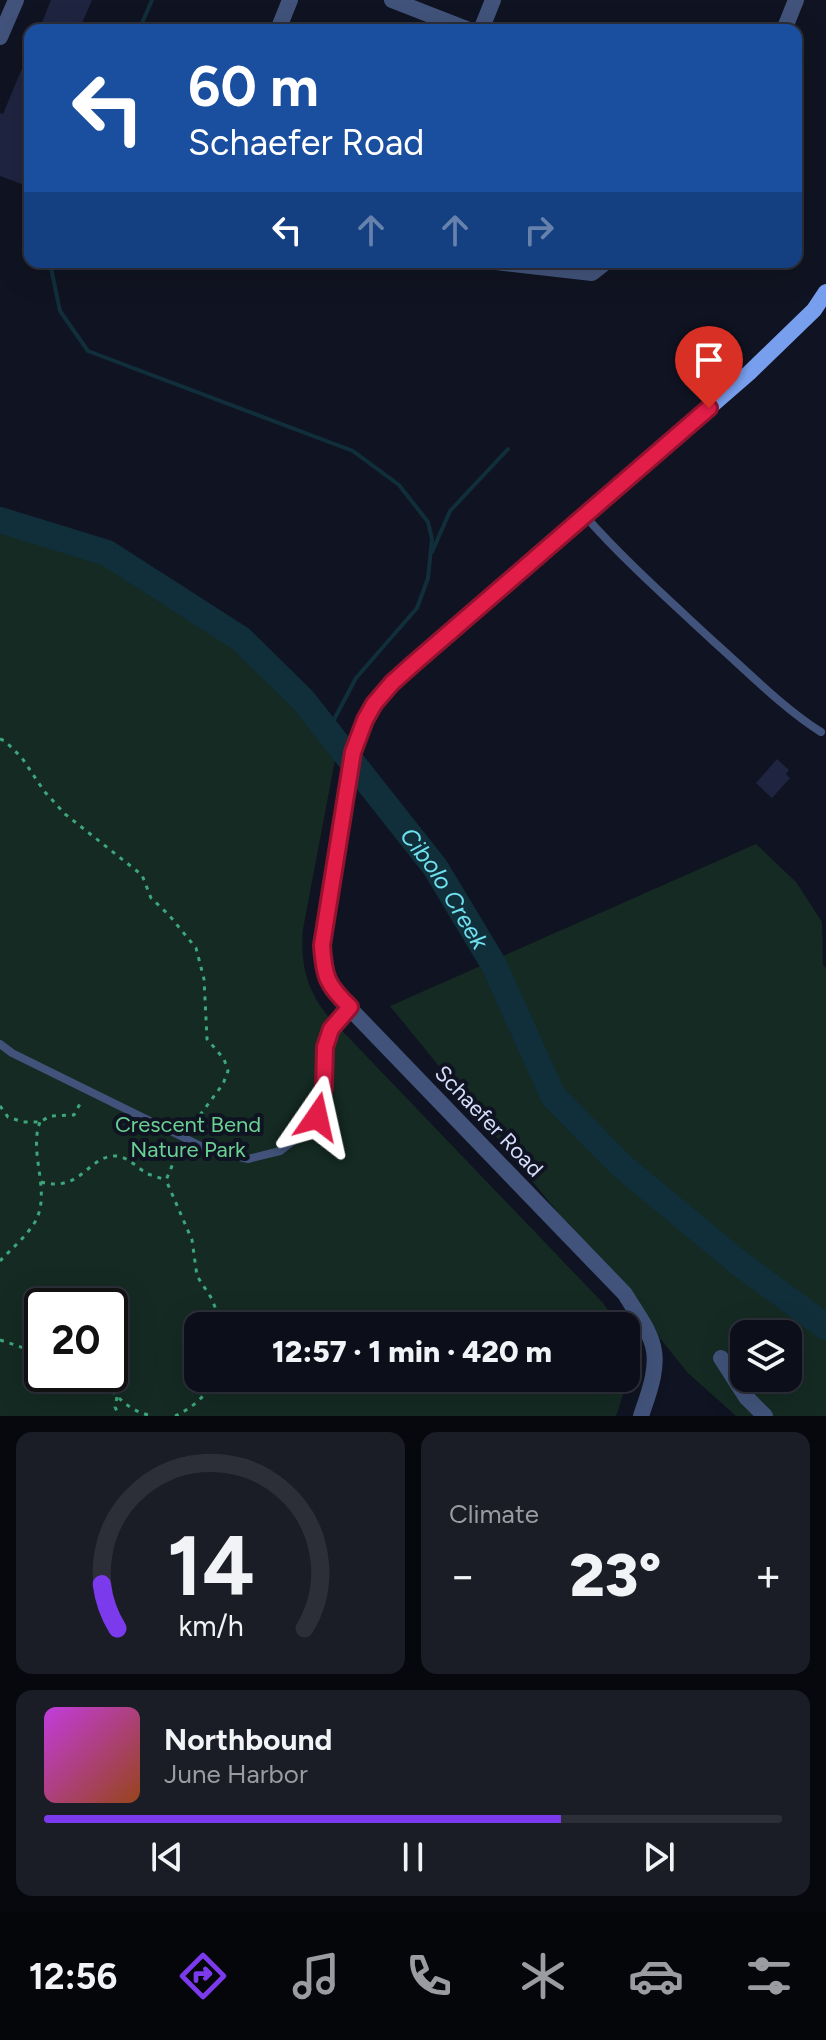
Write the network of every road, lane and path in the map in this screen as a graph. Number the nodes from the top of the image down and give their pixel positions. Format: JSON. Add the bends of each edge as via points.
{"nodes":[{"id":1,"x":16,"y":0,"type":"edge"},
{"id":2,"x":290,"y":0,"type":"edge"},
{"id":3,"x":392,"y":0,"type":"edge"},
{"id":4,"x":493,"y":0,"type":"edge"},
{"id":5,"x":796,"y":0,"type":"edge"},
{"id":6,"x":280,"y":24,"type":"edge"},
{"id":7,"x":454,"y":24,"type":"edge"},
{"id":8,"x":483,"y":24,"type":"edge"},
{"id":9,"x":786,"y":24,"type":"edge"},
{"id":10,"x":0,"y":37,"type":"edge"},
{"id":11,"x":548,"y":268,"type":"edge"},
{"id":12,"x":598,"y":268,"type":"edge"},
{"id":13,"x":826,"y":292,"type":"edge"},
{"id":14,"x":585,"y":516,"type":"junction"},
{"id":15,"x":821,"y":732,"type":"dead end"},
{"id":16,"x":0,"y":739,"type":"edge"},
{"id":17,"x":350,"y":1007,"type":"junction"},
{"id":18,"x":0,"y":1044,"type":"edge"},
{"id":19,"x":87,"y":1089,"type":"junction"},
{"id":20,"x":0,"y":1106,"type":"edge"},
{"id":21,"x":40,"y":1122,"type":"junction"},
{"id":22,"x":184,"y":1138,"type":"junction"},
{"id":23,"x":166,"y":1180,"type":"junction"},
{"id":24,"x":41,"y":1182,"type":"junction"},
{"id":25,"x":0,"y":1261,"type":"edge"},
{"id":26,"x":217,"y":1312,"type":"edge"},
{"id":27,"x":0,"y":1340,"type":"edge"},
{"id":28,"x":24,"y":1348,"type":"edge"},
{"id":29,"x":721,"y":1358,"type":"dead end"},
{"id":30,"x":114,"y":1392,"type":"edge"},
{"id":31,"x":206,"y":1392,"type":"edge"},
{"id":32,"x":117,"y":1397,"type":"junction"},
{"id":33,"x":119,"y":1416,"type":"edge"},
{"id":34,"x":154,"y":1416,"type":"edge"},
{"id":35,"x":175,"y":1416,"type":"edge"},
{"id":36,"x":641,"y":1416,"type":"edge"},
{"id":37,"x":765,"y":1416,"type":"edge"}],
"edges":[{"from":1,"to":10,"type":"street"},
{"from":2,"to":6,"type":"street"},
{"from":3,"to":7,"type":"street"},
{"from":4,"to":8,"type":"street"},
{"from":5,"to":9,"type":"street"},
{"from":11,"to":12,"type":"street","via":[[592,273]]},
{"from":13,"to":14,"type":"street","via":[[749,373]]},
{"from":14,"to":15,"type":"lane","via":[[663,596]]},
{"from":14,"to":17,"type":"street","name":"Schaefer Road","via":[[392,683],[365,720],[353,752],[322,945],[323,968],[332,990]]},
{"from":16,"to":22,"type":"path","via":[[22,758],[65,814],[142,875],[151,898],[196,948],[204,979],[207,1039],[228,1071]]},
{"from":17,"to":22,"type":"lane","via":[[331,1029],[325,1047],[317,1117],[297,1138],[280,1151],[248,1159]]},
{"from":17,"to":36,"type":"street","name":"Schaefer Road","via":[[625,1294],[654,1348],[653,1377]]},
{"from":18,"to":19,"type":"lane"},
{"from":19,"to":21,"type":"path","via":[[74,1115]]},
{"from":19,"to":22,"type":"lane"},
{"from":20,"to":21,"type":"path","via":[[8,1117]]},
{"from":21,"to":24,"type":"path"},
{"from":22,"to":23,"type":"path"},
{"from":23,"to":24,"type":"path","via":[[115,1156],[70,1182]]},
{"from":23,"to":26,"type":"path","via":[[192,1240],[197,1276]]},
{"from":24,"to":25,"type":"path","via":[[36,1221]]},
{"from":27,"to":28,"type":"path"},
{"from":29,"to":37,"type":"street"},
{"from":30,"to":32,"type":"path"},
{"from":31,"to":35,"type":"path","via":[[190,1410]]},
{"from":32,"to":33,"type":"path"},
{"from":32,"to":34,"type":"path"}]}
